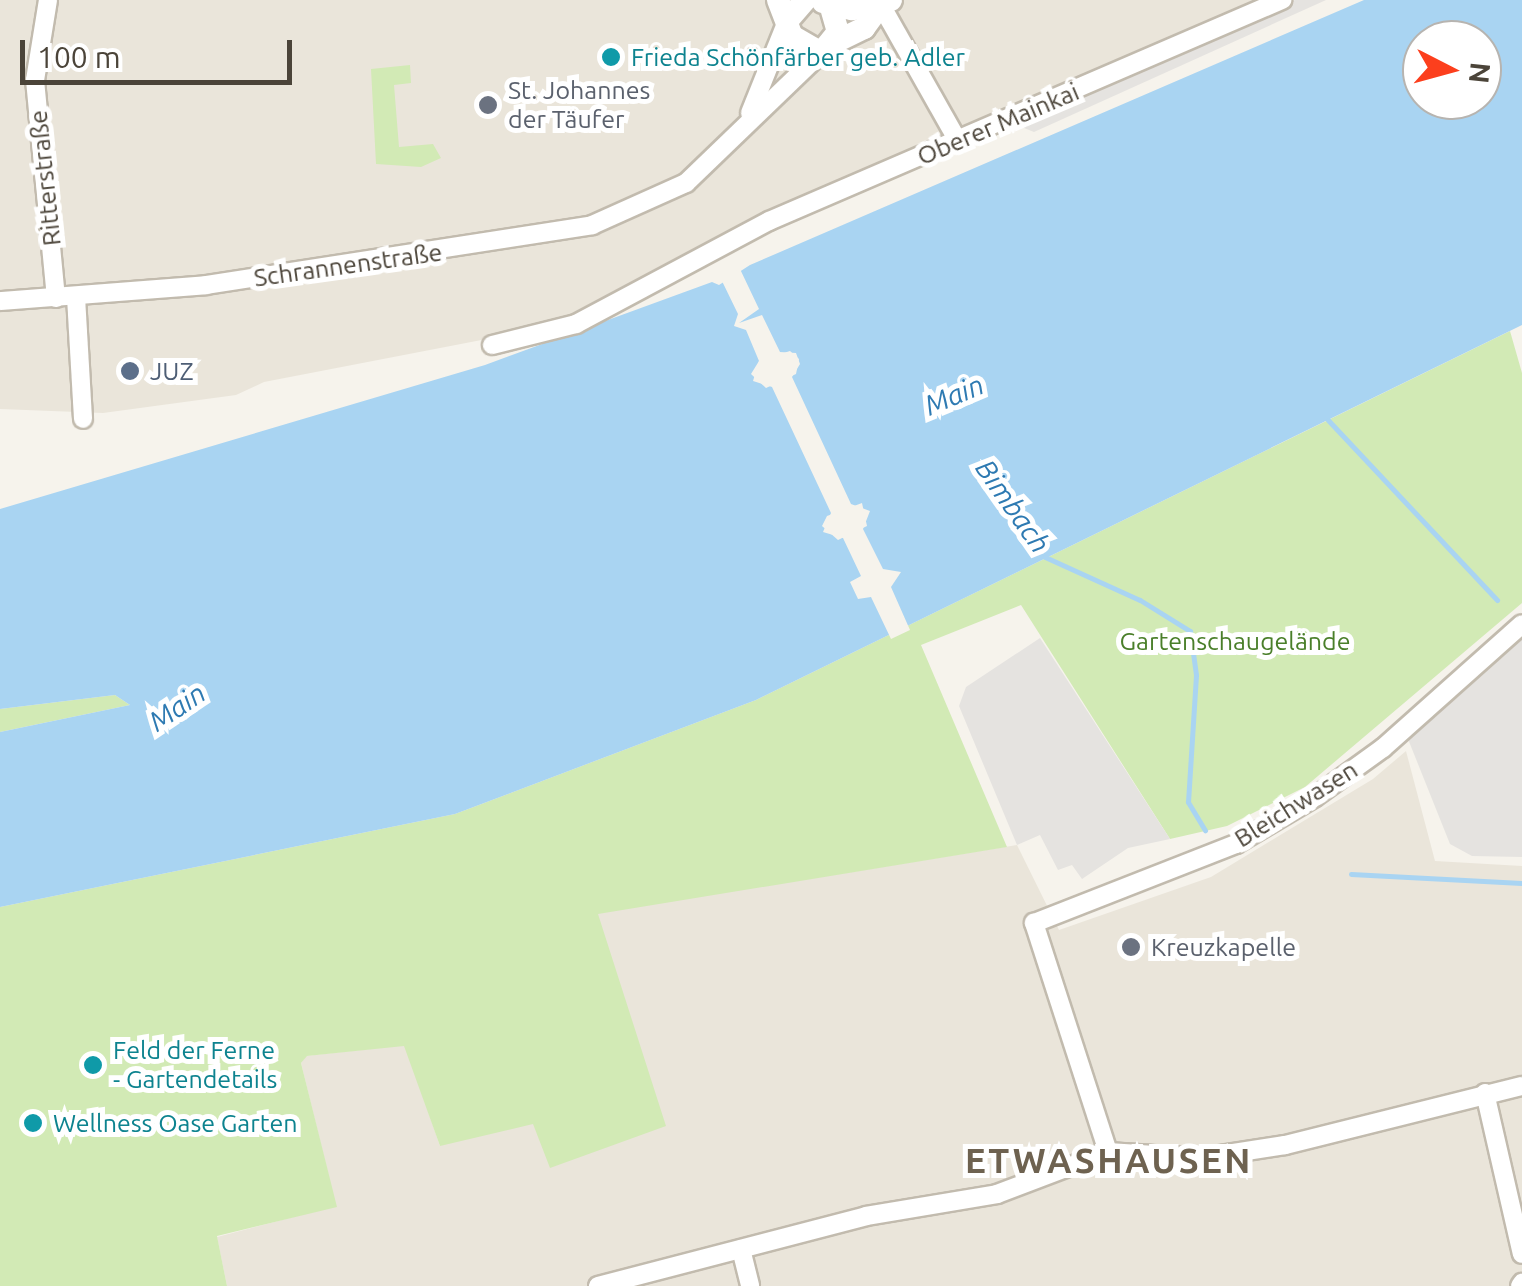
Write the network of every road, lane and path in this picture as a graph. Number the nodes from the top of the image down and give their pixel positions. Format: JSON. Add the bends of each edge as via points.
{"nodes":[{"id":1,"x":48,"y":0,"type":"edge"},
{"id":2,"x":805,"y":0,"type":"edge"},
{"id":3,"x":1282,"y":0,"type":"edge"},
{"id":4,"x":886,"y":2,"type":"edge"},
{"id":5,"x":825,"y":4,"type":"edge"},
{"id":6,"x":783,"y":11,"type":"edge"},
{"id":7,"x":826,"y":49,"type":"junction"},
{"id":8,"x":748,"y":117,"type":"junction"},
{"id":9,"x":958,"y":142,"type":"junction"},
{"id":10,"x":76,"y":296,"type":"junction"},
{"id":11,"x":56,"y":298,"type":"junction"},
{"id":12,"x":0,"y":301,"type":"edge"},
{"id":13,"x":492,"y":346,"type":"dead end"},
{"id":14,"x":83,"y":419,"type":"dead end"},
{"id":15,"x":1522,"y":624,"type":"edge"},
{"id":16,"x":1522,"y":1086,"type":"edge"},
{"id":17,"x":1485,"y":1092,"type":"junction"},
{"id":18,"x":1108,"y":1152,"type":"junction"},
{"id":19,"x":741,"y":1249,"type":"junction"},
{"id":20,"x":1522,"y":1254,"type":"edge"},
{"id":21,"x":598,"y":1286,"type":"edge"},
{"id":22,"x":750,"y":1286,"type":"edge"}],
"edges":[{"from":1,"to":11,"type":"street","name":"Ritterstraße","via":[[35,80]]},
{"from":2,"to":6,"type":"street"},
{"from":3,"to":9,"type":"street","name":"Oberer Mainkai"},
{"from":4,"to":5,"type":"street"},
{"from":4,"to":7,"type":"street","via":[[864,28]]},
{"from":4,"to":9,"type":"street"},
{"from":5,"to":7,"type":"street","via":[[840,26]]},
{"from":6,"to":7,"type":"street","via":[[798,43]]},
{"from":6,"to":8,"type":"street"},
{"from":7,"to":8,"type":"street"},
{"from":8,"to":10,"type":"street","name":"Schrannenstraße","via":[[686,183],[618,217],[495,244]]},
{"from":9,"to":13,"type":"street","name":"Oberer Mainkai","via":[[715,250],[576,324]]},
{"from":10,"to":11,"type":"street","name":"Schrannenstraße"},
{"from":10,"to":14,"type":"street"},
{"from":11,"to":12,"type":"street","name":"Schrannenstraße"},
{"from":15,"to":18,"type":"street","name":"Bleichwasen","via":[[1383,748],[1316,797],[1236,844],[1034,923]]},
{"from":16,"to":17,"type":"street"},
{"from":17,"to":18,"type":"street","via":[[1284,1145],[1201,1158]]},
{"from":17,"to":20,"type":"street"},
{"from":18,"to":19,"type":"street","via":[[997,1194],[866,1216]]},
{"from":19,"to":21,"type":"street"},
{"from":19,"to":22,"type":"street"}]}
